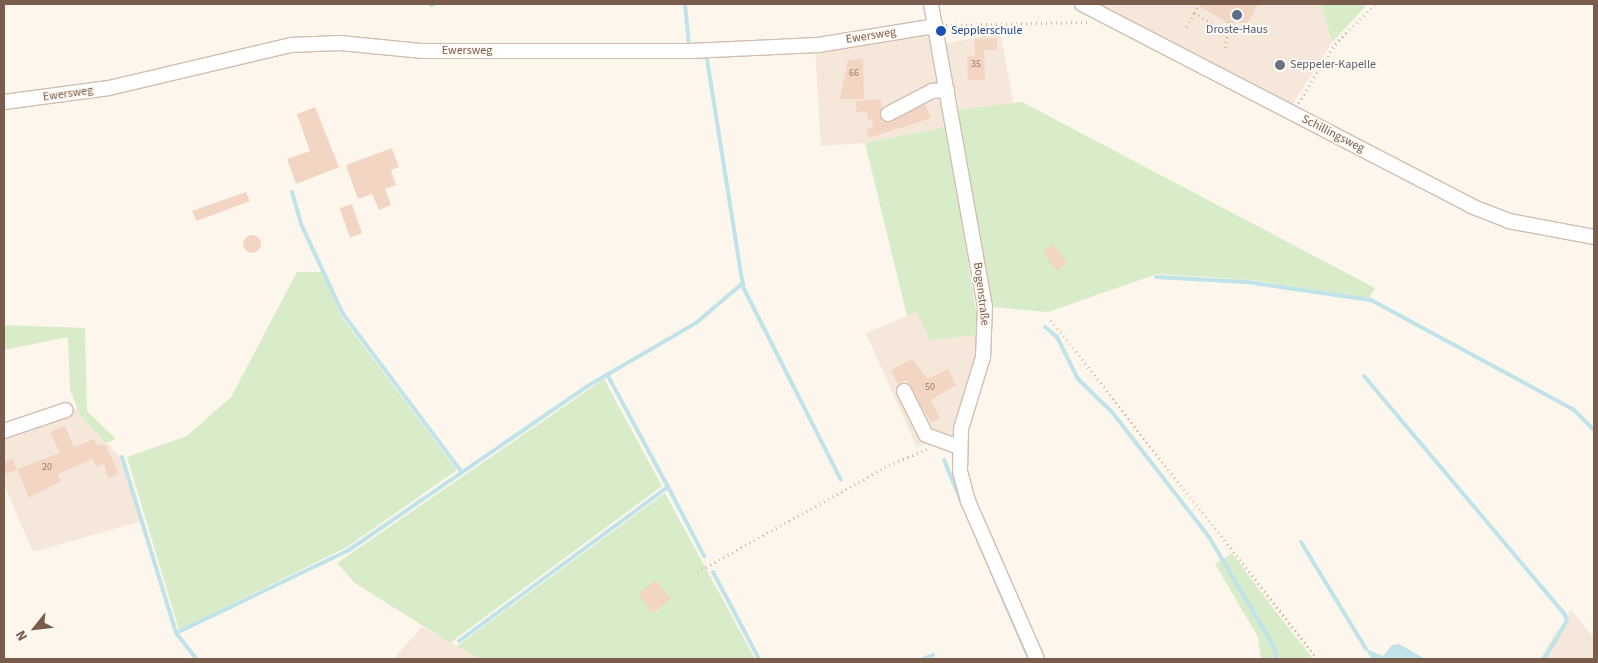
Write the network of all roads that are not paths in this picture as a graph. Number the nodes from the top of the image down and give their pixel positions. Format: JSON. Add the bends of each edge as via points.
{"nodes":[{"id":1,"x":931,"y":4,"type":"edge"},
{"id":2,"x":1082,"y":4,"type":"edge"},
{"id":3,"x":934,"y":26,"type":"junction"},
{"id":4,"x":947,"y":90,"type":"junction"},
{"id":5,"x":4,"y":102,"type":"edge"},
{"id":6,"x":888,"y":114,"type":"dead end"},
{"id":7,"x":1594,"y":237,"type":"edge"},
{"id":8,"x":904,"y":391,"type":"dead end"},
{"id":9,"x":66,"y":410,"type":"dead end"},
{"id":10,"x":4,"y":431,"type":"edge"},
{"id":11,"x":959,"y":447,"type":"junction"},
{"id":12,"x":1036,"y":659,"type":"edge"}],
"edges":[{"from":1,"to":3,"type":"street","name":"Bogenstraße"},
{"from":2,"to":7,"type":"street","name":"Schillingsweg","via":[[1508,221]]},
{"from":3,"to":4,"type":"street","name":"Bogenstraße"},
{"from":3,"to":5,"type":"street","name":"Ewersweg","via":[[818,44],[690,51],[421,51],[340,43],[291,45],[109,88]]},
{"from":4,"to":6,"type":"street","via":[[932,91]]},
{"from":4,"to":11,"type":"street","name":"Bogenstraße","via":[[985,306],[983,357]]},
{"from":8,"to":11,"type":"street","via":[[926,435]]},
{"from":9,"to":10,"type":"street"},
{"from":11,"to":12,"type":"street","name":"Bogenstraße","via":[[968,501]]}]}
